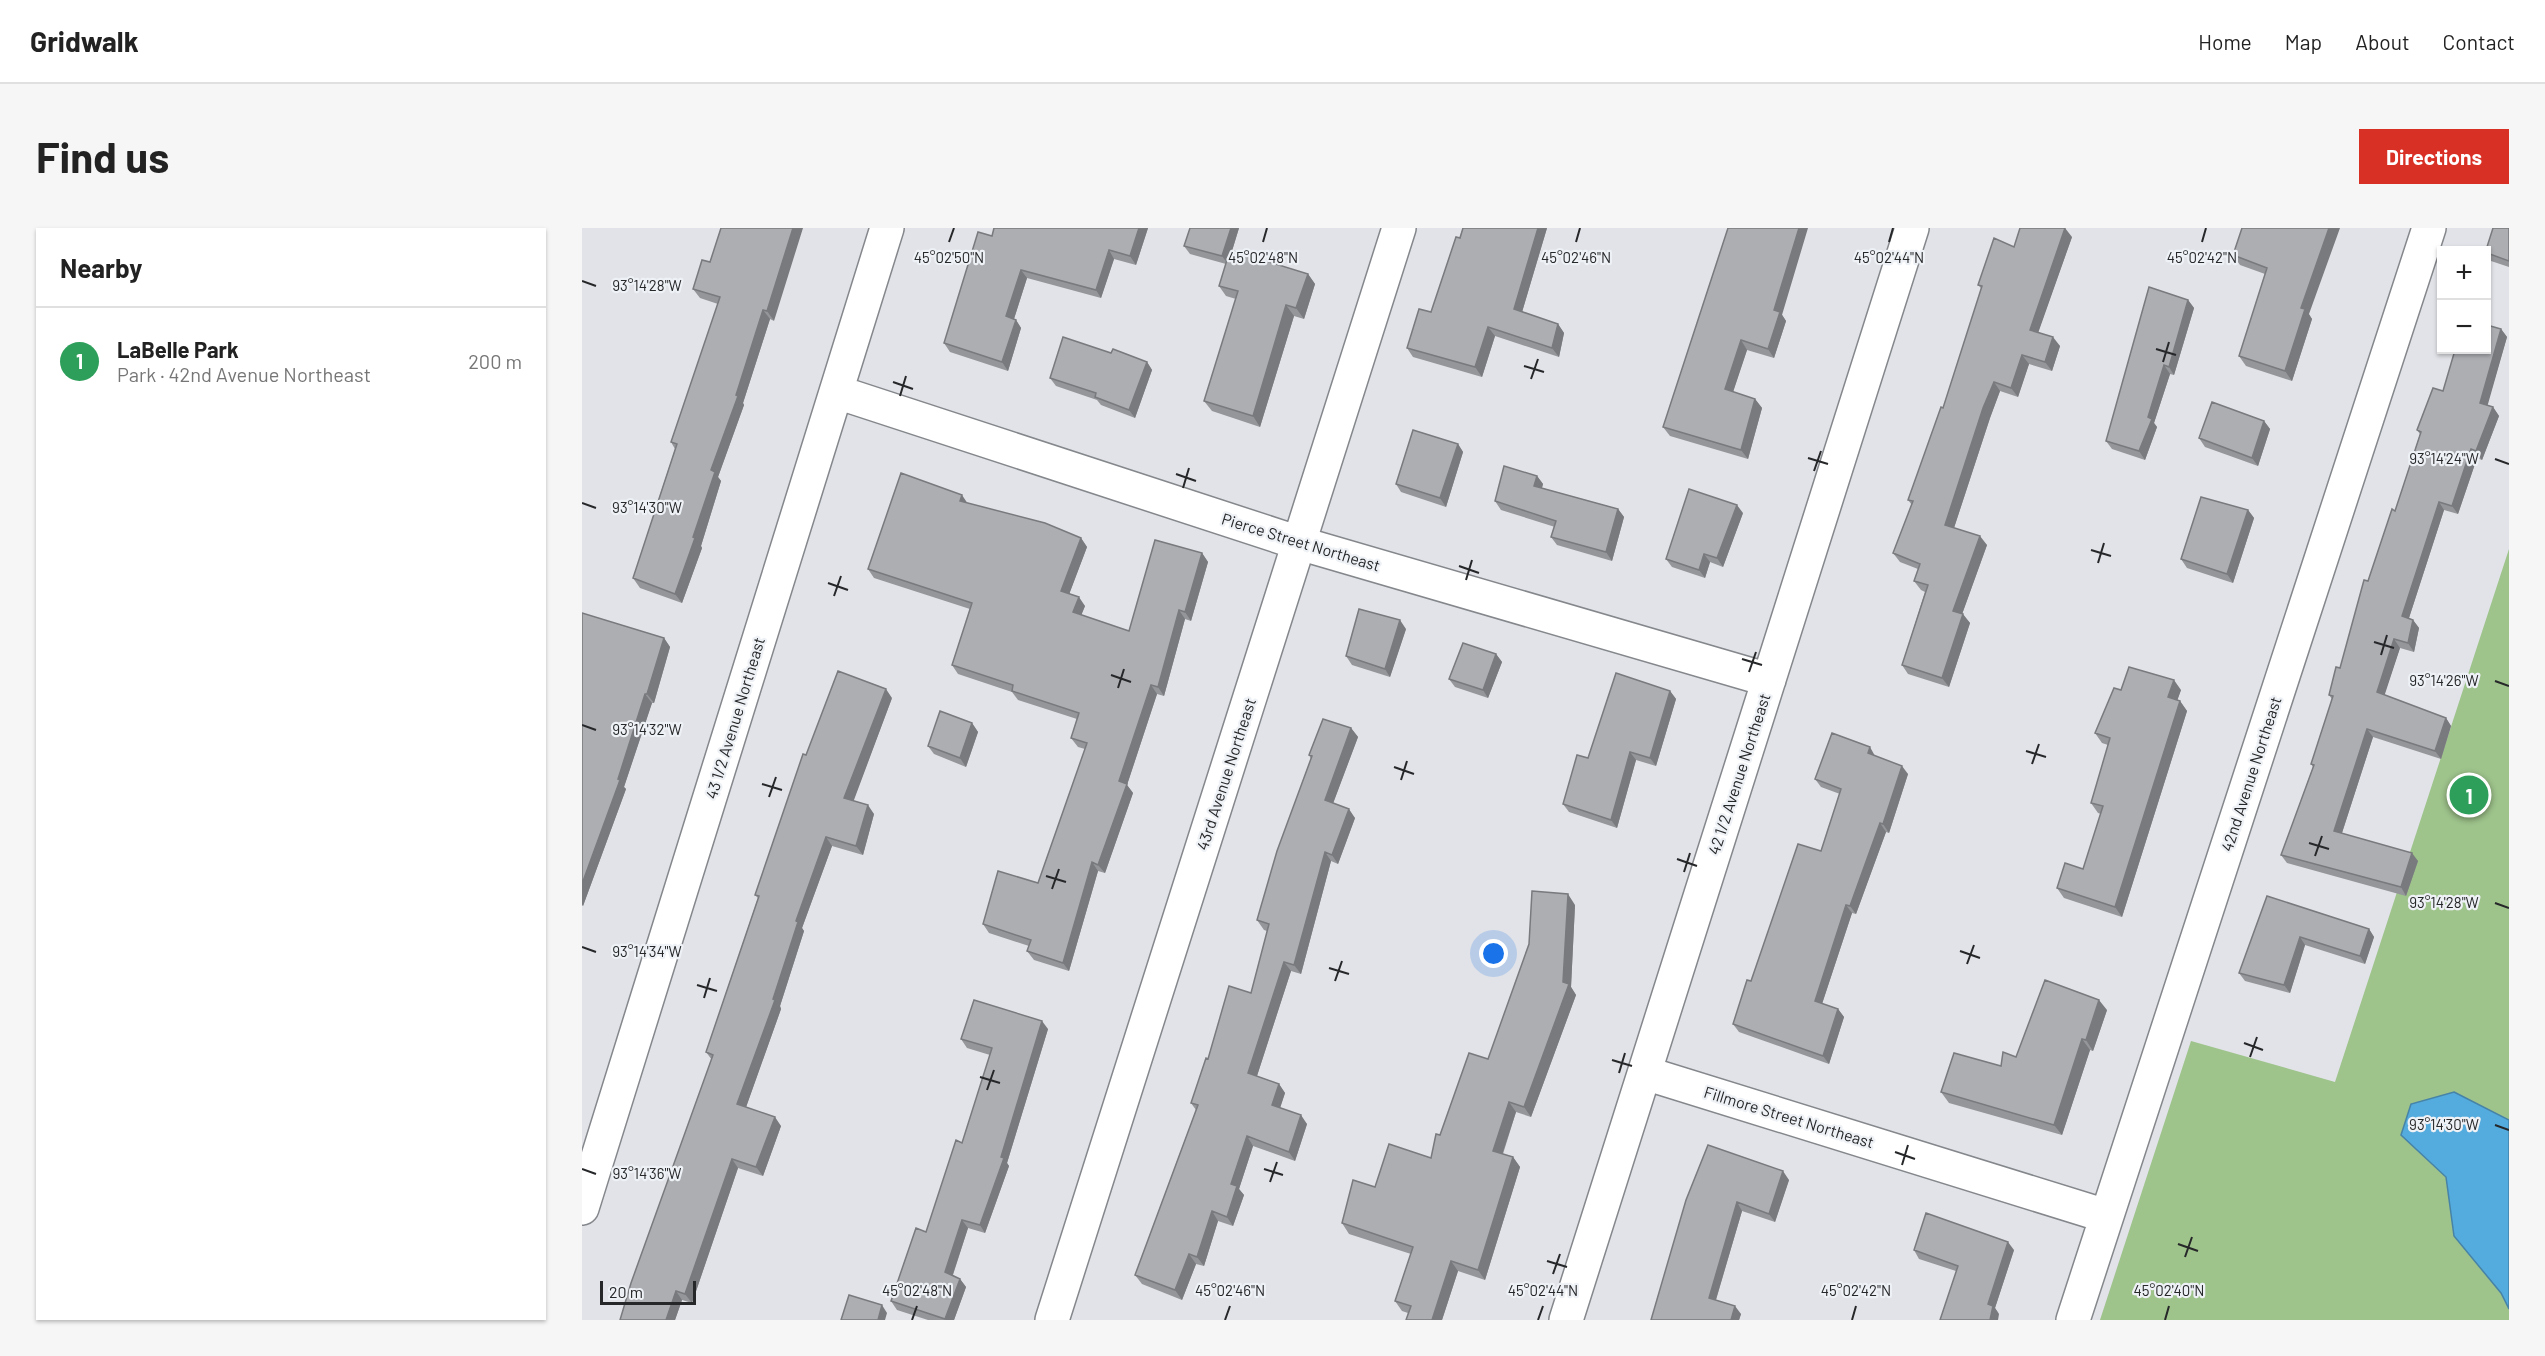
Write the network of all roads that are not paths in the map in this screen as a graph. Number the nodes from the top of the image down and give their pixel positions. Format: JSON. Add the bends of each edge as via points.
{"nodes":[{"id":1,"x":887,"y":228,"type":"edge"},
{"id":2,"x":1398,"y":228,"type":"edge"},
{"id":3,"x":1912,"y":228,"type":"edge"},
{"id":4,"x":2429,"y":228,"type":"edge"},
{"id":5,"x":837,"y":392,"type":"junction"},
{"id":6,"x":1299,"y":543,"type":"junction"},
{"id":7,"x":1769,"y":680,"type":"junction"},
{"id":8,"x":1645,"y":1072,"type":"junction"},
{"id":9,"x":582,"y":1208,"type":"edge"},
{"id":10,"x":2106,"y":1216,"type":"junction"},
{"id":11,"x":1052,"y":1320,"type":"edge"},
{"id":12,"x":1566,"y":1320,"type":"edge"},
{"id":13,"x":2073,"y":1320,"type":"edge"}],
"edges":[{"from":1,"to":5,"type":"street","name":"43 1/2 Avenue Northeast"},
{"from":2,"to":6,"type":"street","name":"43rd Avenue Northeast"},
{"from":3,"to":7,"type":"street","name":"42 1/2 Avenue Northeast"},
{"from":4,"to":10,"type":"street","name":"42nd Avenue Northeast"},
{"from":5,"to":6,"type":"street","name":"Pierce Street Northeast"},
{"from":5,"to":9,"type":"street","name":"43 1/2 Avenue Northeast"},
{"from":6,"to":7,"type":"street","name":"Pierce Street Northeast"},
{"from":6,"to":11,"type":"street","name":"43rd Avenue Northeast"},
{"from":7,"to":8,"type":"street","name":"42 1/2 Avenue Northeast"},
{"from":8,"to":10,"type":"street","name":"Fillmore Street Northeast"},
{"from":8,"to":12,"type":"street","name":"42 1/2 Avenue Northeast"},
{"from":10,"to":13,"type":"street","name":"42nd Avenue Northeast"}]}
